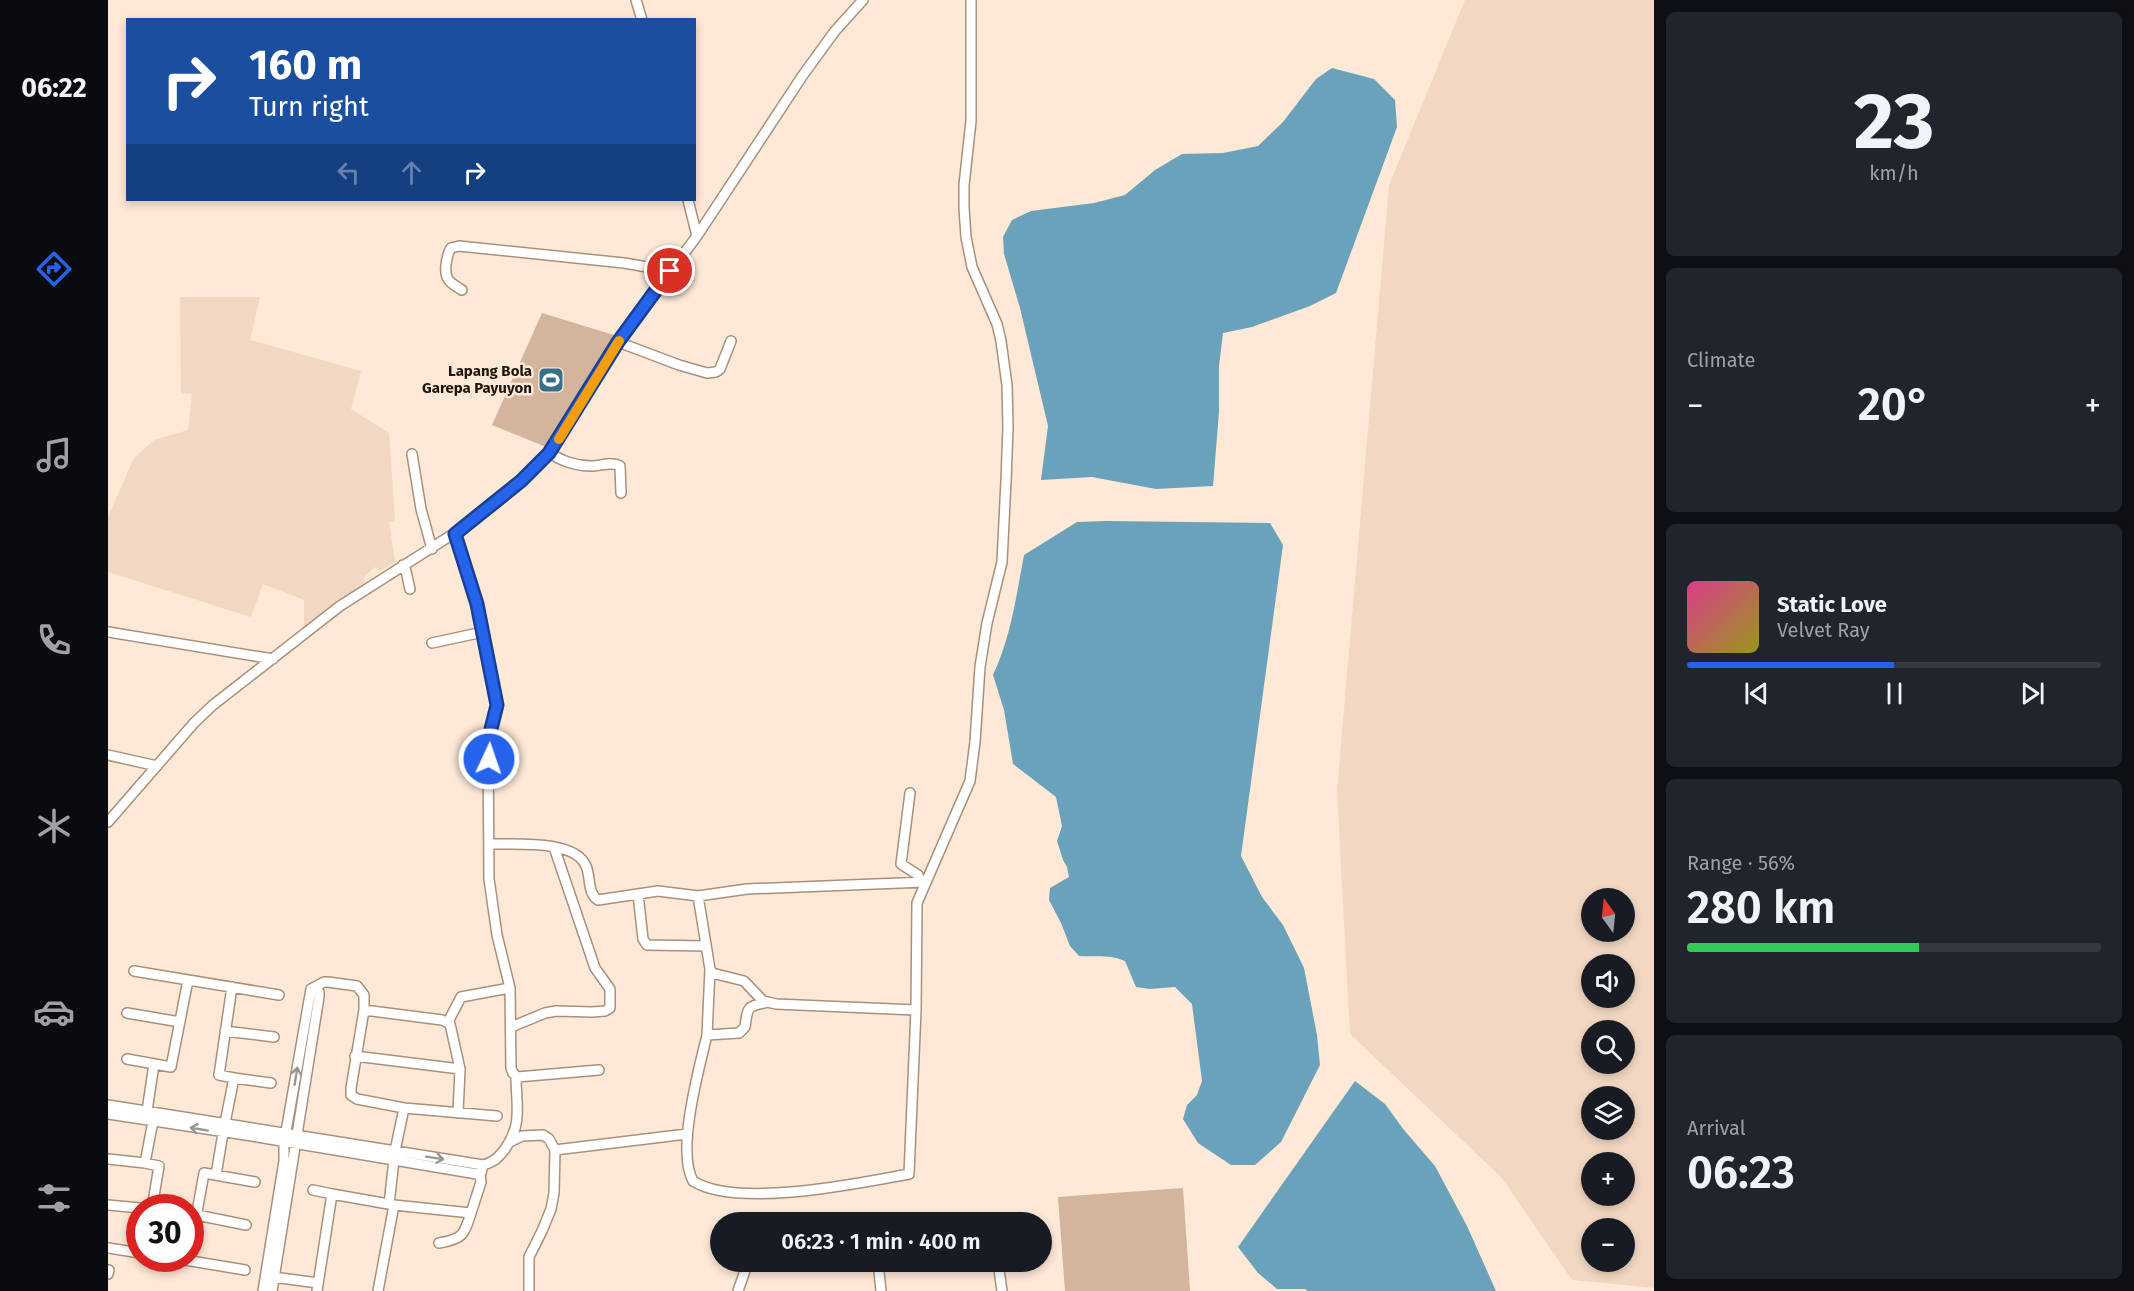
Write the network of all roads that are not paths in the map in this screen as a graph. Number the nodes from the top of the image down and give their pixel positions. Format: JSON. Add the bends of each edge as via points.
{"nodes":[{"id":1,"x":636,"y":0,"type":"edge"},
{"id":2,"x":863,"y":0,"type":"edge"},
{"id":3,"x":971,"y":0,"type":"edge"},
{"id":4,"x":641,"y":18,"type":"edge"},
{"id":5,"x":688,"y":201,"type":"edge"},
{"id":6,"x":697,"y":236,"type":"junction"},
{"id":7,"x":670,"y":271,"type":"junction"},
{"id":8,"x":462,"y":290,"type":"dead end"},
{"id":9,"x":618,"y":342,"type":"junction"},
{"id":10,"x":731,"y":342,"type":"dead end"},
{"id":11,"x":549,"y":453,"type":"junction"},
{"id":12,"x":412,"y":454,"type":"dead end"},
{"id":13,"x":621,"y":493,"type":"dead end"},
{"id":14,"x":455,"y":534,"type":"junction"},
{"id":15,"x":432,"y":549,"type":"junction"},
{"id":16,"x":403,"y":564,"type":"junction"},
{"id":17,"x":410,"y":589,"type":"dead end"},
{"id":18,"x":108,"y":632,"type":"edge"},
{"id":19,"x":483,"y":632,"type":"junction"},
{"id":20,"x":432,"y":643,"type":"dead end"},
{"id":21,"x":273,"y":659,"type":"junction"},
{"id":22,"x":108,"y":755,"type":"edge"},
{"id":23,"x":158,"y":766,"type":"junction"},
{"id":24,"x":910,"y":793,"type":"dead end"},
{"id":25,"x":108,"y":822,"type":"edge"},
{"id":26,"x":490,"y":844,"type":"junction"},
{"id":27,"x":554,"y":847,"type":"junction"},
{"id":28,"x":923,"y":882,"type":"junction"},
{"id":29,"x":638,"y":894,"type":"junction"},
{"id":30,"x":698,"y":896,"type":"junction"},
{"id":31,"x":705,"y":946,"type":"junction"},
{"id":32,"x":710,"y":969,"type":"junction"},
{"id":33,"x":134,"y":971,"type":"dead end"},
{"id":34,"x":188,"y":980,"type":"junction"},
{"id":35,"x":232,"y":987,"type":"junction"},
{"id":36,"x":510,"y":988,"type":"junction"},
{"id":37,"x":279,"y":994,"type":"dead end"},
{"id":38,"x":768,"y":1002,"type":"junction"},
{"id":39,"x":364,"y":1010,"type":"junction"},
{"id":40,"x":916,"y":1010,"type":"junction"},
{"id":41,"x":127,"y":1013,"type":"dead end"},
{"id":42,"x":180,"y":1022,"type":"junction"},
{"id":43,"x":448,"y":1022,"type":"junction"},
{"id":44,"x":512,"y":1027,"type":"junction"},
{"id":45,"x":225,"y":1031,"type":"junction"},
{"id":46,"x":706,"y":1035,"type":"junction"},
{"id":47,"x":274,"y":1037,"type":"dead end"},
{"id":48,"x":355,"y":1056,"type":"junction"},
{"id":49,"x":127,"y":1059,"type":"dead end"},
{"id":50,"x":154,"y":1064,"type":"junction"},
{"id":51,"x":460,"y":1069,"type":"junction"},
{"id":52,"x":599,"y":1070,"type":"dead end"},
{"id":53,"x":516,"y":1076,"type":"junction"},
{"id":54,"x":234,"y":1078,"type":"junction"},
{"id":55,"x":271,"y":1083,"type":"dead end"},
{"id":56,"x":108,"y":1105,"type":"edge"},
{"id":57,"x":404,"y":1108,"type":"junction"},
{"id":58,"x":147,"y":1111,"type":"junction"},
{"id":59,"x":458,"y":1113,"type":"junction"},
{"id":60,"x":108,"y":1114,"type":"edge"},
{"id":61,"x":497,"y":1116,"type":"dead end"},
{"id":62,"x":153,"y":1121,"type":"junction"},
{"id":63,"x":224,"y":1128,"type":"junction"},
{"id":64,"x":687,"y":1134,"type":"junction"},
{"id":65,"x":291,"y":1139,"type":"junction"},
{"id":66,"x":510,"y":1142,"type":"junction"},
{"id":67,"x":555,"y":1150,"type":"junction"},
{"id":68,"x":394,"y":1156,"type":"junction"},
{"id":69,"x":108,"y":1159,"type":"edge"},
{"id":70,"x":145,"y":1163,"type":"junction"},
{"id":71,"x":481,"y":1169,"type":"junction"},
{"id":72,"x":216,"y":1175,"type":"junction"},
{"id":73,"x":255,"y":1182,"type":"dead end"},
{"id":74,"x":313,"y":1190,"type":"dead end"},
{"id":75,"x":154,"y":1194,"type":"edge"},
{"id":76,"x":200,"y":1194,"type":"edge"},
{"id":77,"x":332,"y":1194,"type":"junction"},
{"id":78,"x":391,"y":1204,"type":"junction"},
{"id":79,"x":108,"y":1205,"type":"edge"},
{"id":80,"x":126,"y":1207,"type":"edge"},
{"id":81,"x":471,"y":1213,"type":"junction"},
{"id":82,"x":280,"y":1215,"type":"junction"},
{"id":83,"x":204,"y":1216,"type":"edge"},
{"id":84,"x":246,"y":1225,"type":"dead end"},
{"id":85,"x":440,"y":1243,"type":"dead end"},
{"id":86,"x":108,"y":1248,"type":"edge"},
{"id":87,"x":126,"y":1251,"type":"edge"},
{"id":88,"x":204,"y":1263,"type":"edge"},
{"id":89,"x":245,"y":1270,"type":"dead end"},
{"id":90,"x":745,"y":1272,"type":"edge"},
{"id":91,"x":879,"y":1272,"type":"edge"},
{"id":92,"x":999,"y":1272,"type":"edge"},
{"id":93,"x":273,"y":1277,"type":"junction"},
{"id":94,"x":317,"y":1287,"type":"edge"},
{"id":95,"x":263,"y":1291,"type":"edge"},
{"id":96,"x":272,"y":1291,"type":"edge"},
{"id":97,"x":378,"y":1291,"type":"edge"},
{"id":98,"x":529,"y":1291,"type":"edge"},
{"id":99,"x":738,"y":1291,"type":"edge"},
{"id":100,"x":880,"y":1291,"type":"edge"},
{"id":101,"x":1002,"y":1291,"type":"edge"}],
"edges":[{"from":1,"to":4,"type":"street"},
{"from":2,"to":6,"type":"street","via":[[803,75]]},
{"from":3,"to":28,"type":"street","via":[[971,121],[964,208],[972,267],[1001,341],[1008,406],[1002,562],[980,667],[970,781]]},
{"from":5,"to":6,"type":"street"},
{"from":6,"to":7,"type":"street"},
{"from":7,"to":8,"type":"street","via":[[459,246],[448,253],[446,274]]},
{"from":7,"to":9,"type":"street"},
{"from":9,"to":10,"type":"street","via":[[707,374],[720,369]]},
{"from":9,"to":11,"type":"street"},
{"from":11,"to":13,"type":"street","via":[[589,466],[620,466]]},
{"from":11,"to":14,"type":"street"},
{"from":12,"to":15,"type":"street"},
{"from":14,"to":15,"type":"street"},
{"from":14,"to":19,"type":"street"},
{"from":15,"to":16,"type":"street"},
{"from":16,"to":17,"type":"street"},
{"from":16,"to":21,"type":"street","via":[[340,606]]},
{"from":18,"to":21,"type":"street"},
{"from":19,"to":20,"type":"street"},
{"from":19,"to":26,"type":"street","via":[[497,705],[488,741]]},
{"from":21,"to":23,"type":"street","via":[[204,713]]},
{"from":22,"to":23,"type":"street"},
{"from":23,"to":25,"type":"street"},
{"from":24,"to":28,"type":"street","via":[[901,864]]},
{"from":26,"to":27,"type":"street"},
{"from":26,"to":36,"type":"street","via":[[490,895]]},
{"from":27,"to":29,"type":"street","via":[[580,857],[598,900]]},
{"from":27,"to":44,"type":"street","via":[[595,968],[610,989],[610,1008],[545,1013]]},
{"from":28,"to":30,"type":"street","via":[[747,889]]},
{"from":28,"to":40,"type":"street","via":[[916,915]]},
{"from":29,"to":30,"type":"street","via":[[658,891]]},
{"from":29,"to":31,"type":"street","via":[[647,945]]},
{"from":30,"to":31,"type":"street"},
{"from":31,"to":32,"type":"street"},
{"from":32,"to":38,"type":"street","via":[[712,973],[744,981]]},
{"from":32,"to":46,"type":"street"},
{"from":33,"to":34,"type":"street"},
{"from":34,"to":35,"type":"street"},
{"from":34,"to":42,"type":"street"},
{"from":35,"to":37,"type":"street"},
{"from":35,"to":45,"type":"street"},
{"from":36,"to":43,"type":"street","via":[[461,997]]},
{"from":36,"to":44,"type":"street"},
{"from":38,"to":40,"type":"street"},
{"from":38,"to":46,"type":"street","via":[[747,1010],[745,1027],[739,1033]]},
{"from":39,"to":43,"type":"street"},
{"from":39,"to":48,"type":"street"},
{"from":39,"to":65,"type":"street","via":[[364,995],[357,986],[324,982],[311,989]]},
{"from":40,"to":64,"type":"street","via":[[909,1174],[791,1192],[704,1187],[690,1176]]},
{"from":41,"to":42,"type":"street"},
{"from":42,"to":50,"type":"street","via":[[171,1067]]},
{"from":43,"to":51,"type":"street"},
{"from":44,"to":53,"type":"street","via":[[511,1068]]},
{"from":45,"to":47,"type":"street"},
{"from":45,"to":54,"type":"street","via":[[219,1075]]},
{"from":46,"to":64,"type":"street"},
{"from":48,"to":51,"type":"street"},
{"from":48,"to":57,"type":"street","via":[[351,1095]]},
{"from":49,"to":50,"type":"street"},
{"from":50,"to":58,"type":"street"},
{"from":51,"to":59,"type":"street"},
{"from":52,"to":53,"type":"street"},
{"from":53,"to":66,"type":"street","via":[[518,1120]]},
{"from":54,"to":55,"type":"street"},
{"from":54,"to":63,"type":"street"},
{"from":56,"to":58,"type":"street"},
{"from":57,"to":59,"type":"street"},
{"from":57,"to":68,"type":"street"},
{"from":58,"to":63,"type":"street"},
{"from":59,"to":61,"type":"street"},
{"from":60,"to":62,"type":"street"},
{"from":63,"to":62,"type":"street","one_way":true},
{"from":62,"to":70,"type":"street"},
{"from":63,"to":65,"type":"street","via":[[252,1136]]},
{"from":63,"to":72,"type":"street"},
{"from":64,"to":67,"type":"street"},
{"from":65,"to":68,"type":"street"},
{"from":65,"to":82,"type":"street"},
{"from":66,"to":67,"type":"street","via":[[522,1136],[543,1135]]},
{"from":66,"to":71,"type":"street","via":[[493,1162]]},
{"from":67,"to":98,"type":"street","via":[[554,1192],[529,1257]]},
{"from":68,"to":71,"type":"street"},
{"from":68,"to":78,"type":"street"},
{"from":69,"to":70,"type":"street"},
{"from":70,"to":75,"type":"street","via":[[159,1166]]},
{"from":71,"to":81,"type":"street"},
{"from":72,"to":73,"type":"street"},
{"from":72,"to":76,"type":"street","via":[[204,1173]]},
{"from":74,"to":77,"type":"street"},
{"from":77,"to":78,"type":"street"},
{"from":77,"to":94,"type":"street"},
{"from":78,"to":81,"type":"street"},
{"from":78,"to":97,"type":"street"},
{"from":79,"to":80,"type":"street"},
{"from":81,"to":85,"type":"street","via":[[460,1238]]},
{"from":82,"to":93,"type":"street"},
{"from":82,"to":95,"type":"street"},
{"from":83,"to":84,"type":"street"},
{"from":86,"to":87,"type":"street"},
{"from":88,"to":89,"type":"street"},
{"from":90,"to":99,"type":"street"},
{"from":91,"to":100,"type":"street"},
{"from":92,"to":101,"type":"street"},
{"from":93,"to":94,"type":"street"},
{"from":93,"to":96,"type":"street"}]}
